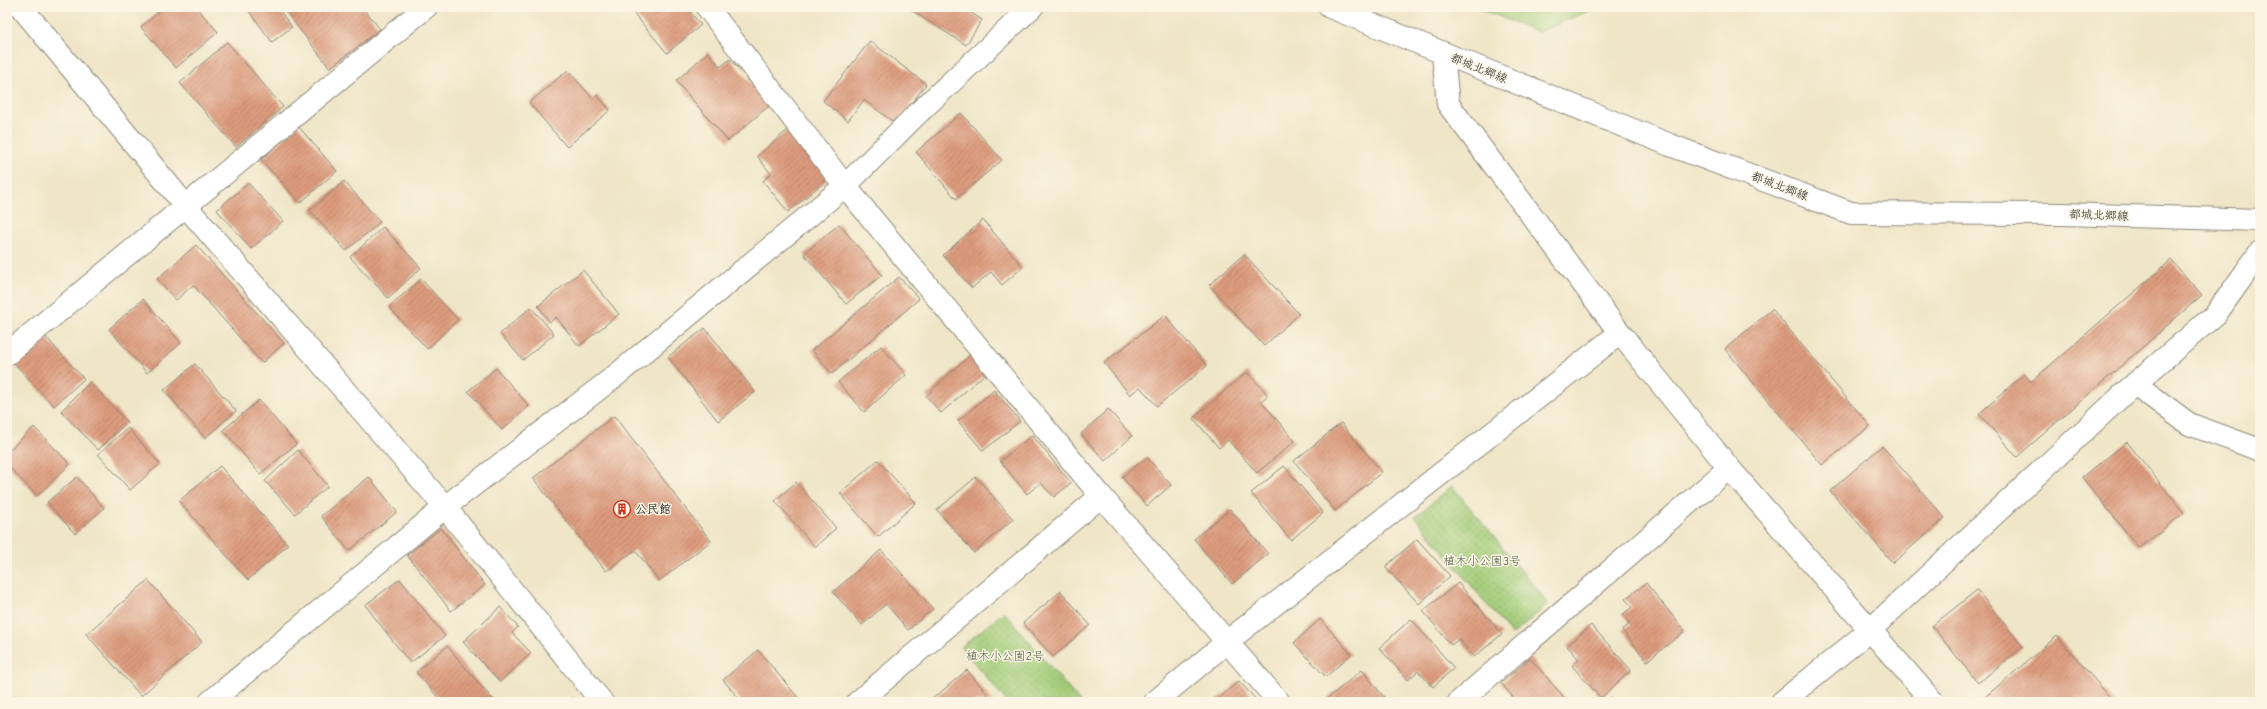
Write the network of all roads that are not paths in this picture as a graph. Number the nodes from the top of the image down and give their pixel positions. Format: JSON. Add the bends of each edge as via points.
{"nodes":[{"id":1,"x":21,"y":7,"type":"edge"},
{"id":2,"x":426,"y":7,"type":"edge"},
{"id":3,"x":707,"y":7,"type":"edge"},
{"id":4,"x":1032,"y":7,"type":"edge"},
{"id":5,"x":1330,"y":7,"type":"edge"},
{"id":6,"x":1443,"y":54,"type":"junction"},
{"id":7,"x":845,"y":186,"type":"junction"},
{"id":8,"x":185,"y":205,"type":"junction"},
{"id":9,"x":2260,"y":220,"type":"edge"},
{"id":10,"x":2260,"y":252,"type":"edge"},
{"id":11,"x":1620,"y":333,"type":"junction"},
{"id":12,"x":7,"y":354,"type":"edge"},
{"id":13,"x":2135,"y":384,"type":"junction"},
{"id":14,"x":2260,"y":450,"type":"edge"},
{"id":15,"x":1728,"y":468,"type":"junction"},
{"id":16,"x":1101,"y":496,"type":"junction"},
{"id":17,"x":445,"y":507,"type":"junction"},
{"id":18,"x":1870,"y":630,"type":"junction"},
{"id":19,"x":1228,"y":641,"type":"junction"},
{"id":20,"x":210,"y":702,"type":"edge"},
{"id":21,"x":602,"y":702,"type":"edge"},
{"id":22,"x":858,"y":702,"type":"edge"},
{"id":23,"x":1155,"y":702,"type":"edge"},
{"id":24,"x":1279,"y":702,"type":"edge"},
{"id":25,"x":1459,"y":702,"type":"edge"},
{"id":26,"x":1782,"y":702,"type":"edge"},
{"id":27,"x":1933,"y":702,"type":"edge"}],
"edges":[{"from":1,"to":8,"type":"street"},
{"from":2,"to":8,"type":"street"},
{"from":3,"to":7,"type":"street"},
{"from":4,"to":7,"type":"street"},
{"from":5,"to":6,"type":"street","name":"都城北郷線"},
{"from":6,"to":9,"type":"street","name":"都城北郷線","via":[[1670,145],[1851,213],[2063,214]]},
{"from":6,"to":11,"type":"street","via":[[1448,104]]},
{"from":7,"to":16,"type":"street"},
{"from":7,"to":17,"type":"street","via":[[614,376]]},
{"from":8,"to":12,"type":"street"},
{"from":8,"to":17,"type":"street"},
{"from":10,"to":13,"type":"street","via":[[2216,314]]},
{"from":11,"to":15,"type":"street"},
{"from":11,"to":19,"type":"street"},
{"from":13,"to":14,"type":"street","via":[[2189,424]]},
{"from":13,"to":18,"type":"street"},
{"from":15,"to":18,"type":"street"},
{"from":15,"to":25,"type":"street"},
{"from":16,"to":19,"type":"street"},
{"from":16,"to":22,"type":"street"},
{"from":17,"to":20,"type":"street"},
{"from":17,"to":21,"type":"street"},
{"from":18,"to":26,"type":"street"},
{"from":18,"to":27,"type":"street"},
{"from":19,"to":23,"type":"street"},
{"from":19,"to":24,"type":"street"}]}
